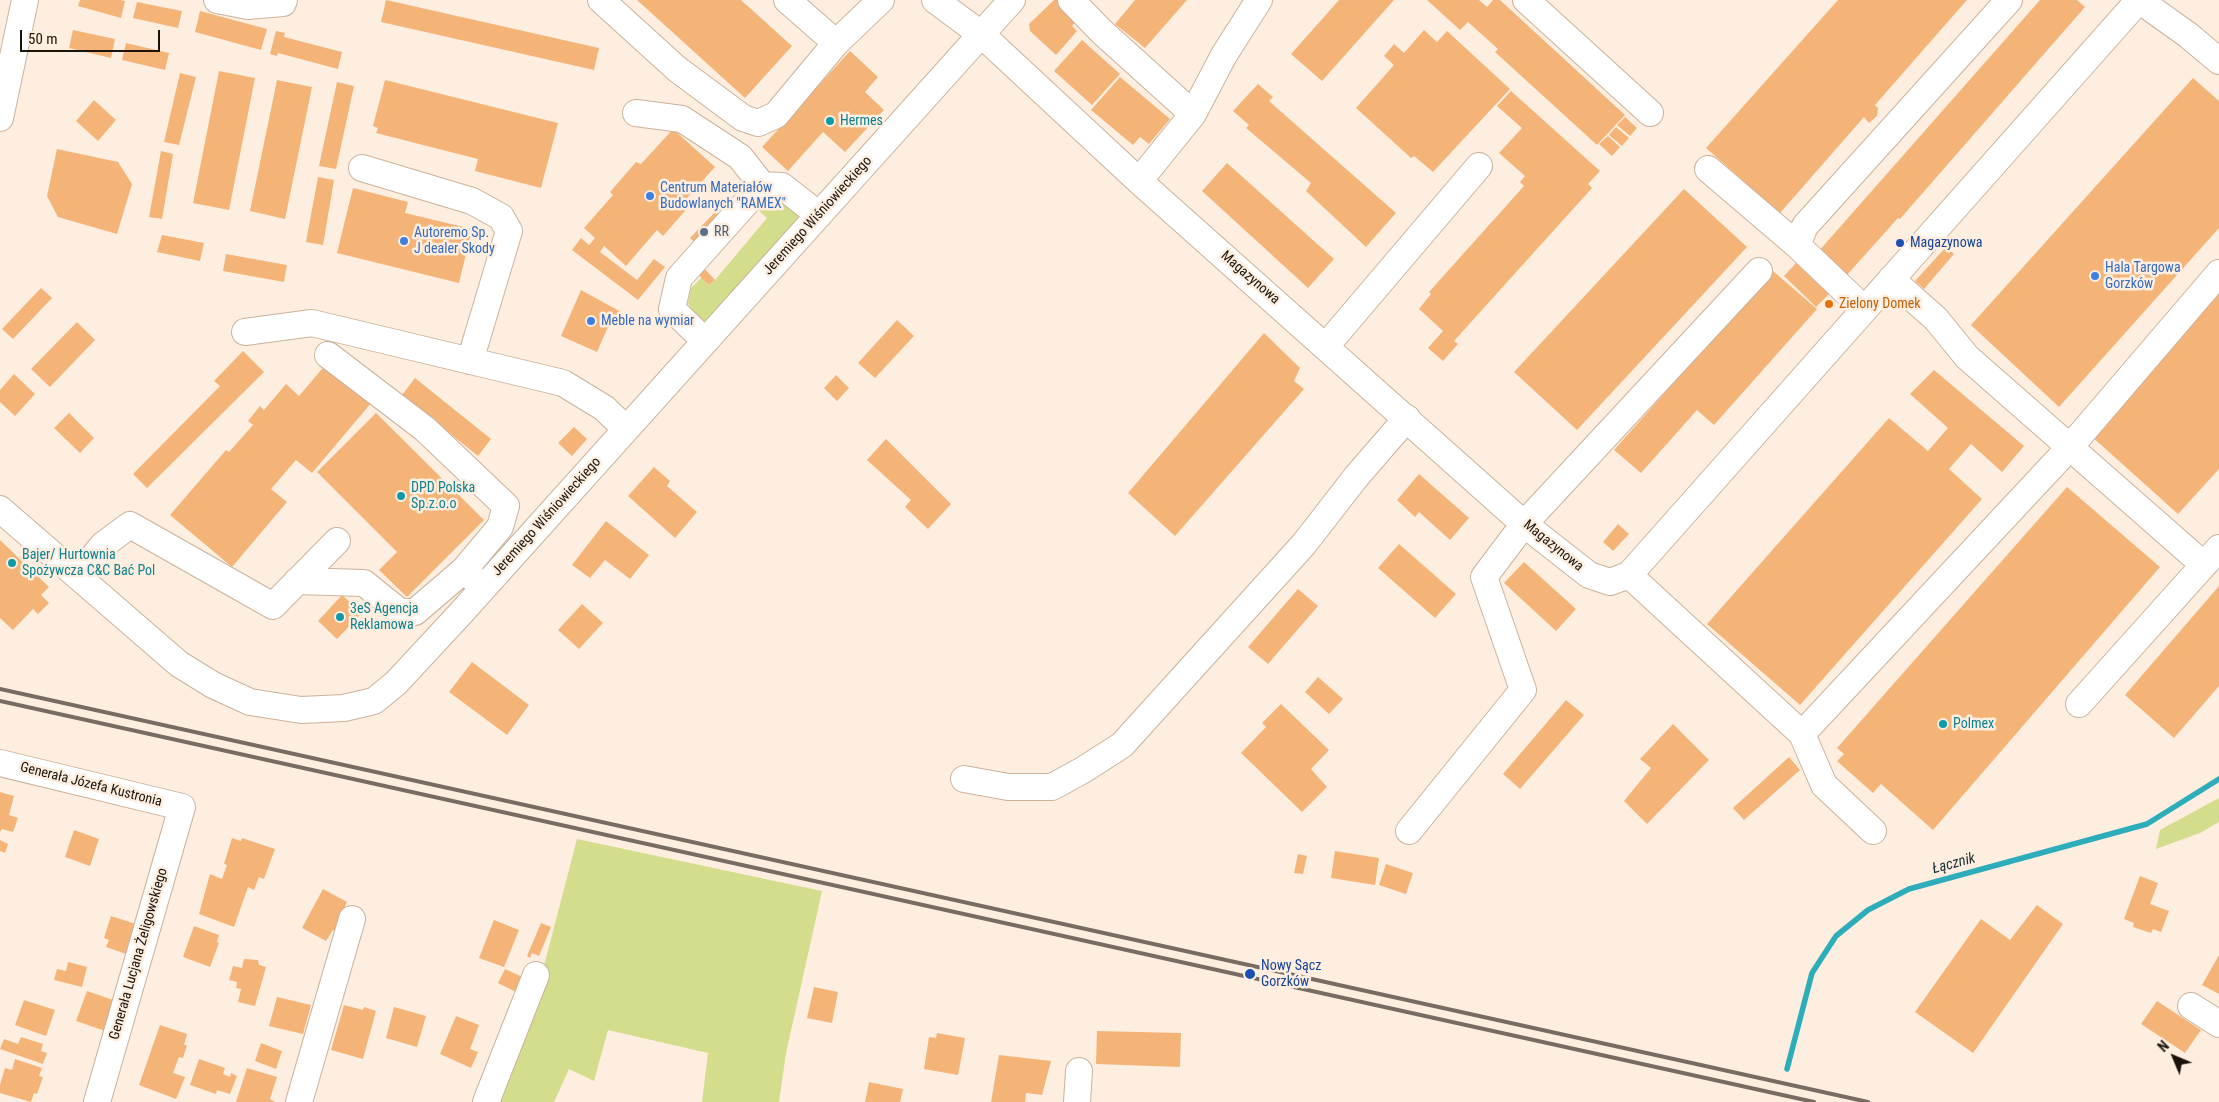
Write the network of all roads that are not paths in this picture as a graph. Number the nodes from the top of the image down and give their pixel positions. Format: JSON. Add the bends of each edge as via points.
{"nodes":[{"id":1,"x":26,"y":0,"type":"edge"},
{"id":2,"x":218,"y":0,"type":"edge"},
{"id":3,"x":284,"y":0,"type":"edge"},
{"id":4,"x":601,"y":0,"type":"edge"},
{"id":5,"x":787,"y":0,"type":"edge"},
{"id":6,"x":881,"y":0,"type":"edge"},
{"id":7,"x":935,"y":0,"type":"edge"},
{"id":8,"x":1012,"y":0,"type":"edge"},
{"id":9,"x":1071,"y":0,"type":"edge"},
{"id":10,"x":1259,"y":0,"type":"edge"},
{"id":11,"x":1526,"y":0,"type":"edge"},
{"id":12,"x":2009,"y":0,"type":"edge"},
{"id":13,"x":2139,"y":0,"type":"edge"},
{"id":14,"x":982,"y":35,"type":"junction"},
{"id":15,"x":836,"y":43,"type":"junction"},
{"id":16,"x":2219,"y":61,"type":"edge"},
{"id":17,"x":1650,"y":112,"type":"dead end"},
{"id":18,"x":636,"y":113,"type":"dead end"},
{"id":19,"x":1194,"y":114,"type":"junction"},
{"id":20,"x":0,"y":118,"type":"edge"},
{"id":21,"x":1479,"y":166,"type":"dead end"},
{"id":22,"x":362,"y":168,"type":"dead end"},
{"id":23,"x":1708,"y":169,"type":"dead end"},
{"id":24,"x":1139,"y":181,"type":"junction"},
{"id":25,"x":762,"y":186,"type":"junction"},
{"id":26,"x":819,"y":215,"type":"junction"},
{"id":27,"x":1797,"y":245,"type":"junction"},
{"id":28,"x":1759,"y":271,"type":"dead end"},
{"id":29,"x":2219,"y":273,"type":"edge"},
{"id":30,"x":1890,"y":279,"type":"junction"},
{"id":31,"x":1864,"y":310,"type":"junction"},
{"id":32,"x":245,"y":332,"type":"dead end"},
{"id":33,"x":705,"y":341,"type":"junction"},
{"id":34,"x":1326,"y":346,"type":"junction"},
{"id":35,"x":328,"y":355,"type":"dead end"},
{"id":36,"x":470,"y":361,"type":"junction"},
{"id":37,"x":1407,"y":418,"type":"junction"},
{"id":38,"x":626,"y":429,"type":"junction"},
{"id":39,"x":2070,"y":448,"type":"junction"},
{"id":40,"x":0,"y":509,"type":"edge"},
{"id":41,"x":1524,"y":524,"type":"junction"},
{"id":42,"x":337,"y":540,"type":"dead end"},
{"id":43,"x":2212,"y":557,"type":"edge"},
{"id":44,"x":464,"y":570,"type":"junction"},
{"id":45,"x":78,"y":574,"type":"junction"},
{"id":46,"x":1629,"y":575,"type":"junction"},
{"id":47,"x":297,"y":581,"type":"junction"},
{"id":48,"x":483,"y":588,"type":"junction"},
{"id":49,"x":2079,"y":704,"type":"dead end"},
{"id":50,"x":1802,"y":734,"type":"junction"},
{"id":51,"x":0,"y":763,"type":"edge"},
{"id":52,"x":964,"y":778,"type":"dead end"},
{"id":53,"x":182,"y":807,"type":"joint"},
{"id":54,"x":1873,"y":831,"type":"dead end"},
{"id":55,"x":1409,"y":832,"type":"dead end"},
{"id":56,"x":352,"y":919,"type":"dead end"},
{"id":57,"x":536,"y":976,"type":"dead end"},
{"id":58,"x":2191,"y":1006,"type":"dead end"},
{"id":59,"x":2219,"y":1024,"type":"edge"},
{"id":60,"x":1079,"y":1071,"type":"dead end"},
{"id":61,"x":96,"y":1102,"type":"edge"},
{"id":62,"x":299,"y":1102,"type":"edge"},
{"id":63,"x":486,"y":1102,"type":"edge"},
{"id":64,"x":1077,"y":1102,"type":"edge"}],
"edges":[{"from":1,"to":20,"type":"street"},
{"from":2,"to":3,"type":"street","via":[[248,6]]},
{"from":4,"to":15,"type":"street","via":[[677,69],[743,118],[758,123],[776,116]]},
{"from":5,"to":15,"type":"street"},
{"from":6,"to":15,"type":"street"},
{"from":7,"to":14,"type":"street","name":"Magazynowa"},
{"from":8,"to":14,"type":"street","name":"Jeremiego Wiśniowieckiego"},
{"from":9,"to":19,"type":"street"},
{"from":10,"to":19,"type":"street","via":[[1224,55]]},
{"from":11,"to":17,"type":"street"},
{"from":12,"to":27,"type":"street","via":[[1805,226]]},
{"from":13,"to":16,"type":"street"},
{"from":13,"to":30,"type":"street"},
{"from":14,"to":24,"type":"street","name":"Magazynowa"},
{"from":14,"to":26,"type":"street","name":"Jeremiego Wiśniowieckiego"},
{"from":18,"to":25,"type":"street","via":[[682,119],[740,157]]},
{"from":19,"to":24,"type":"street"},
{"from":21,"to":34,"type":"street"},
{"from":22,"to":36,"type":"street","via":[[472,201],[500,217],[509,231]]},
{"from":23,"to":27,"type":"street"},
{"from":24,"to":34,"type":"street","name":"Magazynowa"},
{"from":25,"to":26,"type":"street","via":[[782,186]]},
{"from":25,"to":33,"type":"street","via":[[679,278],[672,309]]},
{"from":26,"to":33,"type":"street","name":"Jeremiego Wiśniowieckiego"},
{"from":27,"to":31,"type":"street"},
{"from":28,"to":41,"type":"street"},
{"from":29,"to":39,"type":"street"},
{"from":30,"to":31,"type":"street"},
{"from":30,"to":39,"type":"street","via":[[1936,319],[1967,357]]},
{"from":31,"to":46,"type":"street"},
{"from":32,"to":36,"type":"street","via":[[312,323]]},
{"from":33,"to":38,"type":"street","name":"Jeremiego Wiśniowieckiego"},
{"from":34,"to":37,"type":"street","name":"Magazynowa"},
{"from":35,"to":44,"type":"street","via":[[425,429],[506,506],[500,527]]},
{"from":36,"to":38,"type":"street","via":[[564,383],[604,408]]},
{"from":37,"to":41,"type":"street","name":"Magazynowa"},
{"from":37,"to":52,"type":"street","via":[[1304,544],[1122,745],[1052,787],[1008,787]]},
{"from":38,"to":48,"type":"street","name":"Jeremiego Wiśniowieckiego"},
{"from":39,"to":43,"type":"street"},
{"from":39,"to":50,"type":"street"},
{"from":40,"to":45,"type":"street","name":"Jeremiego Wiśniowieckiego"},
{"from":41,"to":46,"type":"street","name":"Magazynowa","via":[[1589,575],[1610,582]]},
{"from":41,"to":55,"type":"street","via":[[1484,577],[1523,690]]},
{"from":42,"to":47,"type":"street"},
{"from":43,"to":49,"type":"street"},
{"from":44,"to":47,"type":"street","via":[[415,612],[400,612],[364,583]]},
{"from":44,"to":48,"type":"street"},
{"from":45,"to":47,"type":"street","via":[[103,544],[130,524],[273,606]]},
{"from":45,"to":48,"type":"street","name":"Jeremiego Wiśniowieckiego","via":[[179,664],[206,681],[250,702],[301,710],[344,708],[374,701],[396,683]]},
{"from":46,"to":50,"type":"street"},
{"from":50,"to":54,"type":"street","via":[[1824,785]]},
{"from":51,"to":53,"type":"street","name":"Generała Józefa Kustronia"},
{"from":53,"to":61,"type":"street","name":"Generała Lucjana Żeligowskiego"},
{"from":56,"to":62,"type":"street"},
{"from":57,"to":63,"type":"street"},
{"from":58,"to":59,"type":"street"},
{"from":60,"to":64,"type":"street"}]}
